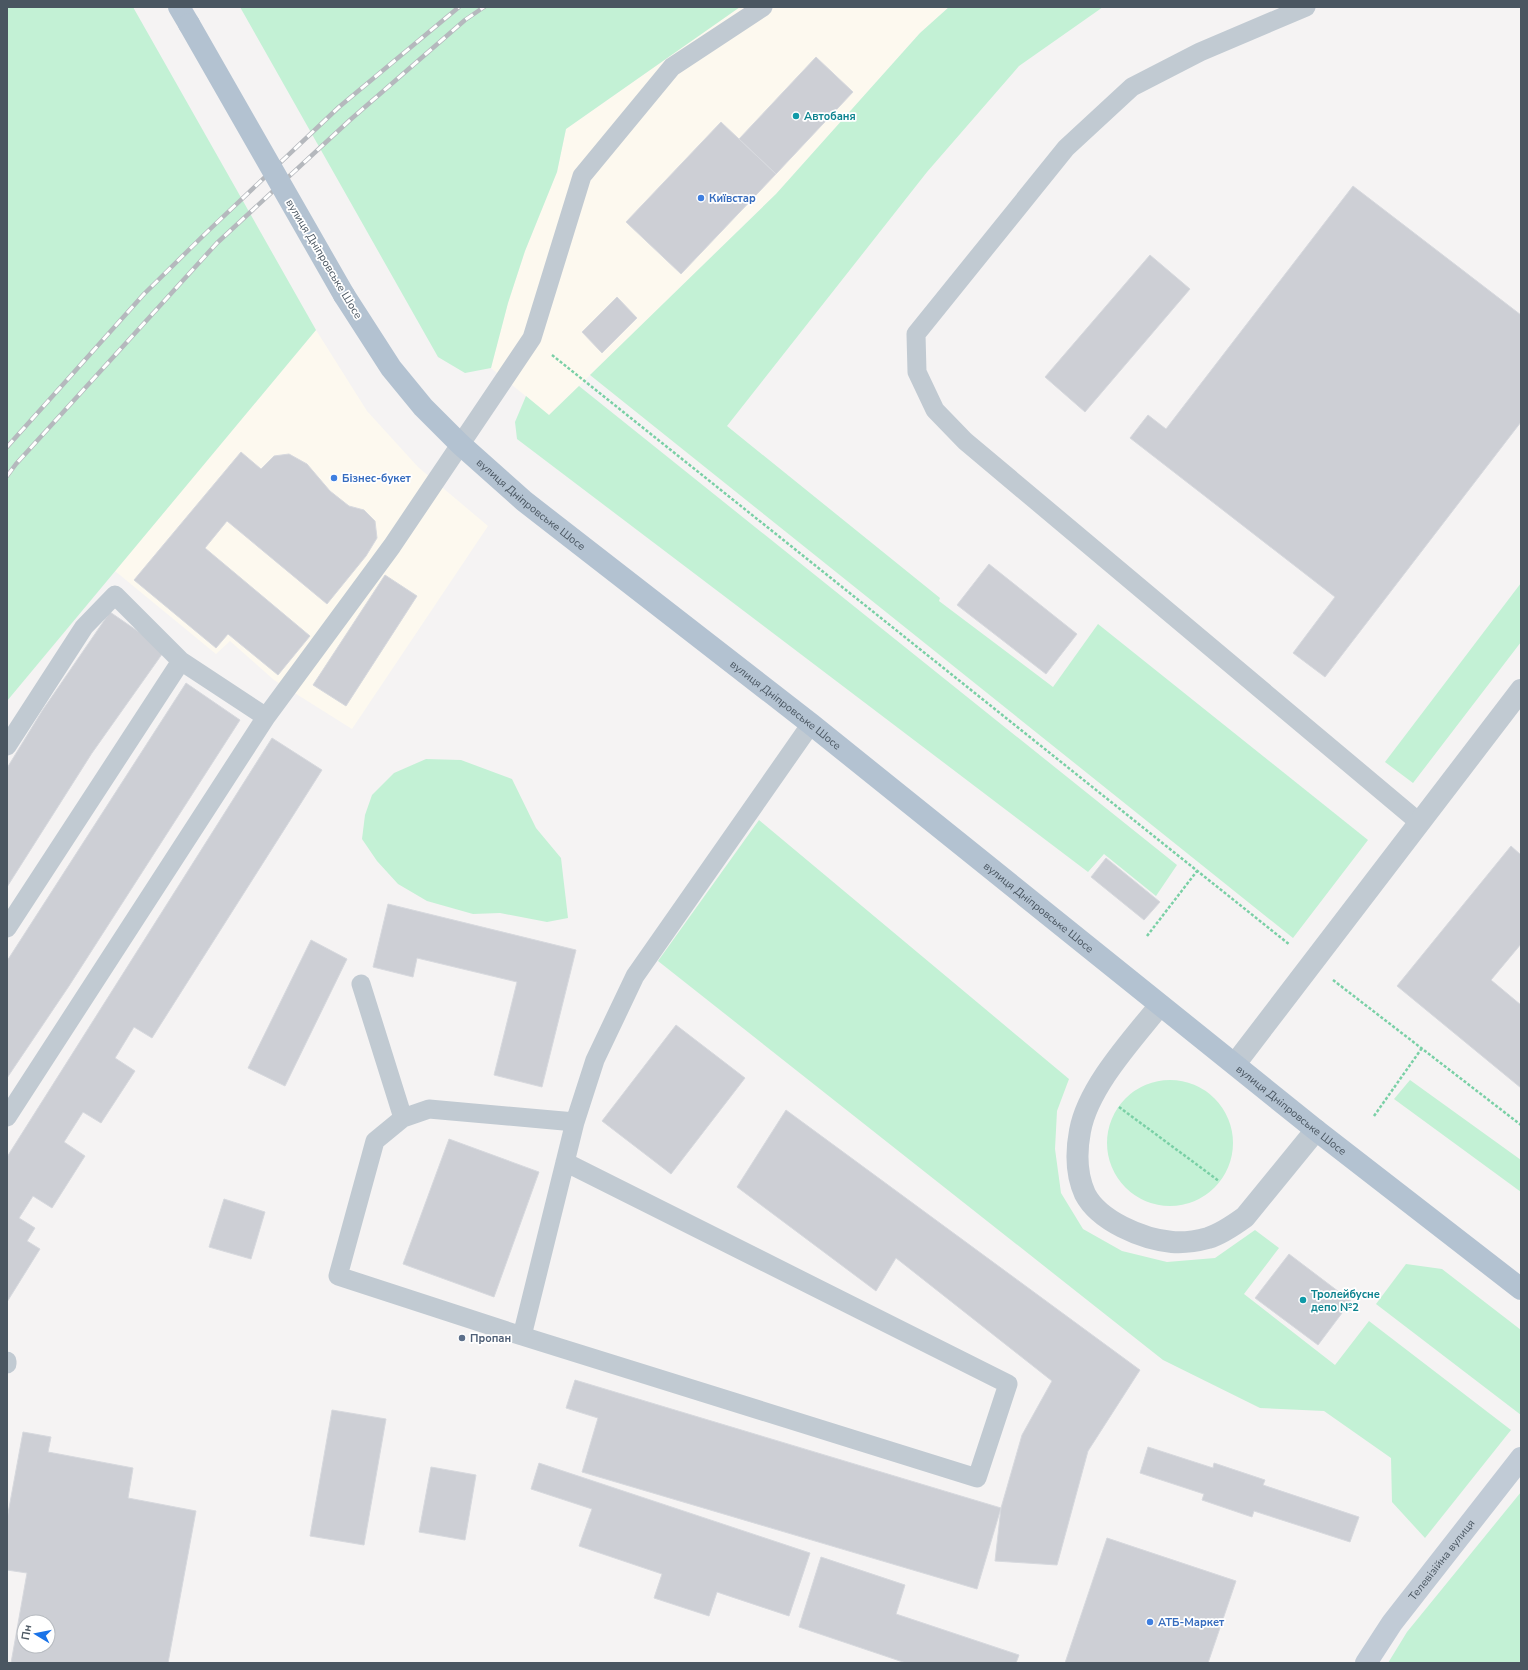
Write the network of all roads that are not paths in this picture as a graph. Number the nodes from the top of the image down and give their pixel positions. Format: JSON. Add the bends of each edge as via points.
{"nodes":[{"id":1,"x":763,"y":7,"type":"edge"},
{"id":2,"x":1306,"y":7,"type":"edge"},
{"id":3,"x":184,"y":16,"type":"edge"},
{"id":4,"x":460,"y":444,"type":"junction"},
{"id":5,"x":181,"y":661,"type":"junction"},
{"id":6,"x":1521,"y":690,"type":"edge"},
{"id":7,"x":266,"y":717,"type":"junction"},
{"id":8,"x":811,"y":724,"type":"junction"},
{"id":9,"x":7,"y":746,"type":"edge"},
{"id":10,"x":1420,"y":823,"type":"junction"},
{"id":11,"x":7,"y":928,"type":"edge"},
{"id":12,"x":361,"y":984,"type":"dead end"},
{"id":13,"x":1160,"y":1005,"type":"junction"},
{"id":14,"x":1235,"y":1064,"type":"junction"},
{"id":15,"x":7,"y":1117,"type":"edge"},
{"id":16,"x":403,"y":1118,"type":"junction"},
{"id":17,"x":574,"y":1122,"type":"junction"},
{"id":18,"x":1316,"y":1130,"type":"junction"},
{"id":19,"x":565,"y":1162,"type":"junction"},
{"id":20,"x":1521,"y":1289,"type":"edge"},
{"id":21,"x":522,"y":1336,"type":"junction"},
{"id":22,"x":1521,"y":1458,"type":"edge"},
{"id":23,"x":1366,"y":1663,"type":"edge"}],
"edges":[{"from":1,"to":4,"type":"lane","via":[[672,67],[582,176],[532,338]]},
{"from":2,"to":10,"type":"lane","via":[[1200,52],[1132,87],[1066,148],[916,334],[917,372],[935,410],[965,441]]},
{"from":3,"to":4,"type":"main road","name":"вулиця Дніпровське Шосе","bridge":true,"via":[[344,295],[392,368],[423,407]]},
{"from":4,"to":7,"type":"lane","via":[[392,546]]},
{"from":4,"to":8,"type":"main road","name":"вулиця Дніпровське Шосе","via":[[524,501]]},
{"from":5,"to":7,"type":"lane"},
{"from":5,"to":9,"type":"lane","via":[[115,595],[84,627]]},
{"from":5,"to":11,"type":"lane"},
{"from":6,"to":10,"type":"street"},
{"from":7,"to":15,"type":"lane"},
{"from":8,"to":13,"type":"main road","name":"вулиця Дніпровське Шосе"},
{"from":8,"to":17,"type":"lane","via":[[635,976],[595,1060]]},
{"from":10,"to":14,"type":"street"},
{"from":12,"to":16,"type":"lane"},
{"from":13,"to":14,"type":"main road","name":"вулиця Дніпровське Шосе"},
{"from":13,"to":18,"type":"street","via":[[1113,1064],[1085,1110],[1077,1156],[1079,1176],[1086,1194],[1101,1214],[1116,1224],[1148,1237],[1172,1242],[1209,1237],[1231,1228],[1245,1217]]},
{"from":14,"to":18,"type":"main road","name":"вулиця Дніпровське Шосе"},
{"from":16,"to":17,"type":"lane","via":[[429,1109]]},
{"from":16,"to":21,"type":"lane","via":[[375,1141],[338,1276]]},
{"from":17,"to":19,"type":"lane"},
{"from":18,"to":20,"type":"main road","name":"вулиця Дніпровське Шосе"},
{"from":19,"to":21,"type":"lane"},
{"from":19,"to":21,"type":"lane","via":[[1008,1384],[977,1478]]},
{"from":22,"to":23,"type":"street","name":"Телевізійна вулиця","via":[[1392,1623]]}]}
